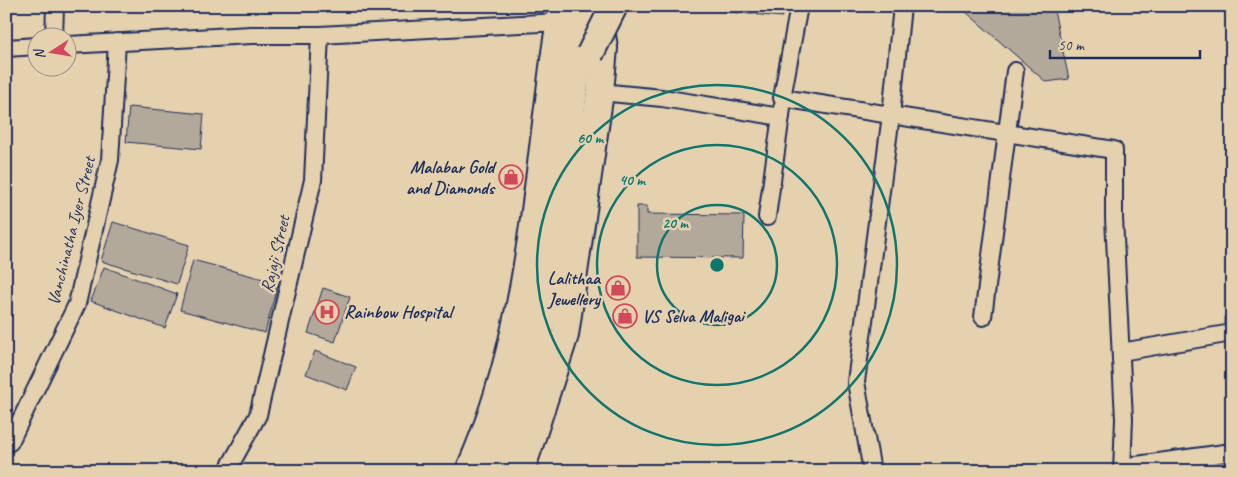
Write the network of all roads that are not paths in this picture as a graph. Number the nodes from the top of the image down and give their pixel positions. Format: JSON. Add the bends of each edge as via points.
{"nodes":[{"id":1,"x":55,"y":6,"type":"edge"},
{"id":2,"x":586,"y":6,"type":"edge"},
{"id":3,"x":599,"y":6,"type":"edge"},
{"id":4,"x":603,"y":6,"type":"edge"},
{"id":5,"x":614,"y":6,"type":"edge"},
{"id":6,"x":799,"y":6,"type":"edge"},
{"id":7,"x":902,"y":6,"type":"edge"},
{"id":8,"x":561,"y":14,"type":"edge"},
{"id":9,"x":54,"y":28,"type":"edge"},
{"id":10,"x":320,"y":35,"type":"junction"},
{"id":11,"x":117,"y":42,"type":"junction"},
{"id":12,"x":78,"y":44,"type":"edge"},
{"id":13,"x":28,"y":47,"type":"edge"},
{"id":14,"x":6,"y":48,"type":"edge"},
{"id":15,"x":590,"y":54,"type":"junction"},
{"id":16,"x":1015,"y":70,"type":"dead end"},
{"id":17,"x":600,"y":92,"type":"junction"},
{"id":18,"x":782,"y":98,"type":"junction"},
{"id":19,"x":891,"y":115,"type":"junction"},
{"id":20,"x":781,"y":117,"type":"junction"},
{"id":21,"x":1006,"y":133,"type":"junction"},
{"id":22,"x":767,"y":217,"type":"dead end"},
{"id":23,"x":983,"y":317,"type":"dead end"},
{"id":24,"x":1232,"y":333,"type":"edge"},
{"id":25,"x":1120,"y":352,"type":"junction"},
{"id":26,"x":500,"y":392,"type":"junction"},
{"id":27,"x":6,"y":444,"type":"edge"},
{"id":28,"x":1232,"y":452,"type":"edge"},
{"id":29,"x":521,"y":468,"type":"edge"},
{"id":30,"x":1122,"y":469,"type":"edge"},
{"id":31,"x":227,"y":471,"type":"edge"},
{"id":32,"x":469,"y":471,"type":"edge"},
{"id":33,"x":477,"y":471,"type":"edge"},
{"id":34,"x":496,"y":471,"type":"edge"},
{"id":35,"x":872,"y":471,"type":"edge"}],
"edges":[{"from":1,"to":9,"type":"street"},
{"from":2,"to":34,"type":"main road","via":[[548,288],[526,381]]},
{"from":3,"to":15,"type":"main road","bridge":true},
{"from":4,"to":17,"type":"main road"},
{"from":5,"to":15,"type":"main road","bridge":true},
{"from":6,"to":18,"type":"street"},
{"from":7,"to":19,"type":"street"},
{"from":8,"to":10,"type":"street"},
{"from":8,"to":26,"type":"main road","via":[[530,251],[521,306]]},
{"from":10,"to":11,"type":"street"},
{"from":10,"to":31,"type":"street","name":"Rajaji Street","via":[[313,180],[258,415]]},
{"from":11,"to":12,"type":"street"},
{"from":11,"to":27,"type":"street","name":"Vanchinatha Iyer Street","via":[[110,160],[77,304],[10,442]]},
{"from":13,"to":14,"type":"street"},
{"from":15,"to":29,"type":"main road","via":[[569,242],[554,334]]},
{"from":16,"to":21,"type":"street"},
{"from":17,"to":20,"type":"street","via":[[662,98]]},
{"from":17,"to":29,"type":"main road","via":[[565,335]]},
{"from":18,"to":19,"type":"street"},
{"from":18,"to":20,"type":"street"},
{"from":19,"to":21,"type":"street"},
{"from":19,"to":35,"type":"street","via":[[856,382]]},
{"from":20,"to":22,"type":"street"},
{"from":21,"to":23,"type":"street"},
{"from":21,"to":25,"type":"street","via":[[1114,150]]},
{"from":24,"to":25,"type":"street"},
{"from":25,"to":30,"type":"street","via":[[1124,419]]},
{"from":26,"to":32,"type":"main road"},
{"from":26,"to":33,"type":"main road","via":[[496,421]]},
{"from":28,"to":30,"type":"street"}]}
